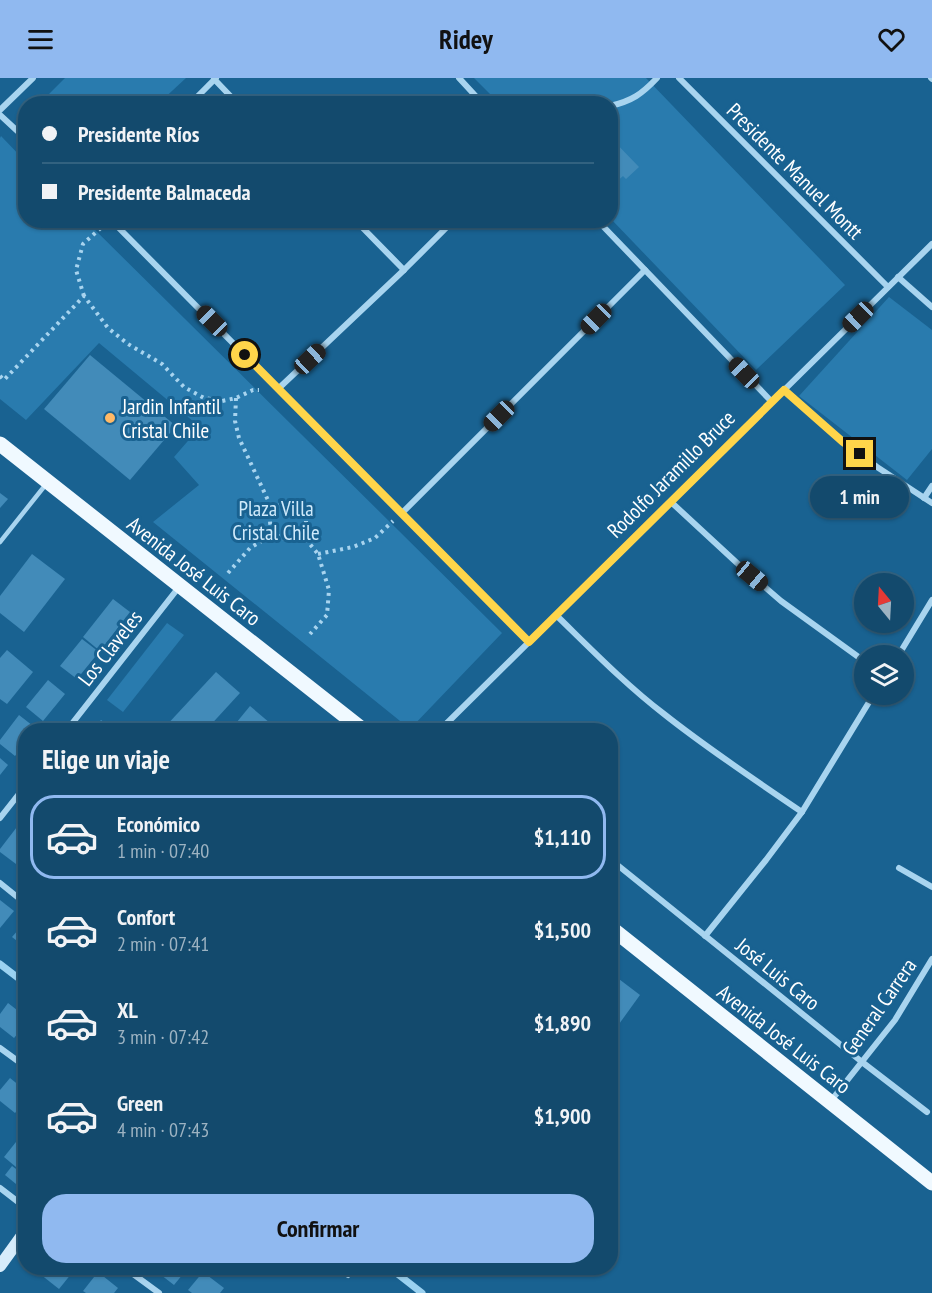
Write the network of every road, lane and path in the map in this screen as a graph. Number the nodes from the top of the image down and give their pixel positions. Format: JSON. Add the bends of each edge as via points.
{"nodes":[{"id":1,"x":33,"y":78,"type":"edge"},
{"id":2,"x":459,"y":78,"type":"edge"},
{"id":3,"x":657,"y":78,"type":"edge"},
{"id":4,"x":679,"y":78,"type":"edge"},
{"id":5,"x":215,"y":79,"type":"edge"},
{"id":6,"x":198,"y":96,"type":"edge"},
{"id":7,"x":231,"y":96,"type":"edge"},
{"id":8,"x":476,"y":96,"type":"edge"},
{"id":9,"x":618,"y":104,"type":"edge"},
{"id":10,"x":0,"y":110,"type":"edge"},
{"id":11,"x":0,"y":115,"type":"edge"},
{"id":12,"x":18,"y":132,"type":"edge"},
{"id":13,"x":100,"y":228,"type":"edge"},
{"id":14,"x":118,"y":228,"type":"edge"},
{"id":15,"x":363,"y":228,"type":"edge"},
{"id":16,"x":446,"y":228,"type":"edge"},
{"id":17,"x":605,"y":228,"type":"edge"},
{"id":18,"x":932,"y":243,"type":"edge"},
{"id":19,"x":404,"y":270,"type":"junction"},
{"id":20,"x":645,"y":270,"type":"junction"},
{"id":21,"x":898,"y":277,"type":"junction"},
{"id":22,"x":888,"y":287,"type":"junction"},
{"id":23,"x":84,"y":296,"type":"junction"},
{"id":24,"x":932,"y":307,"type":"edge"},
{"id":25,"x":0,"y":376,"type":"edge"},
{"id":26,"x":278,"y":389,"type":"junction"},
{"id":27,"x":784,"y":390,"type":"junction"},
{"id":28,"x":236,"y":398,"type":"junction"},
{"id":29,"x":772,"y":402,"type":"junction"},
{"id":30,"x":0,"y":444,"type":"edge"},
{"id":31,"x":48,"y":482,"type":"junction"},
{"id":32,"x":932,"y":486,"type":"edge"},
{"id":33,"x":924,"y":498,"type":"junction"},
{"id":34,"x":671,"y":502,"type":"junction"},
{"id":35,"x":932,"y":503,"type":"edge"},
{"id":36,"x":273,"y":511,"type":"junction"},
{"id":37,"x":402,"y":513,"type":"junction"},
{"id":38,"x":274,"y":533,"type":"junction"},
{"id":39,"x":301,"y":533,"type":"junction"},
{"id":40,"x":0,"y":542,"type":"edge"},
{"id":41,"x":318,"y":554,"type":"junction"},
{"id":42,"x":228,"y":573,"type":"dead end"},
{"id":43,"x":180,"y":586,"type":"junction"},
{"id":44,"x":932,"y":600,"type":"edge"},
{"id":45,"x":556,"y":615,"type":"junction"},
{"id":46,"x":310,"y":634,"type":"dead end"},
{"id":47,"x":529,"y":642,"type":"junction"},
{"id":48,"x":905,"y":645,"type":"edge"},
{"id":49,"x":854,"y":654,"type":"edge"},
{"id":50,"x":867,"y":705,"type":"edge"},
{"id":51,"x":73,"y":723,"type":"edge"},
{"id":52,"x":354,"y":723,"type":"edge"},
{"id":53,"x":447,"y":723,"type":"edge"},
{"id":54,"x":18,"y":795,"type":"edge"},
{"id":55,"x":802,"y":812,"type":"junction"},
{"id":56,"x":0,"y":818,"type":"edge"},
{"id":57,"x":618,"y":865,"type":"edge"},
{"id":58,"x":898,"y":868,"type":"dead end"},
{"id":59,"x":0,"y":883,"type":"edge"},
{"id":60,"x":932,"y":887,"type":"edge"},
{"id":61,"x":18,"y":898,"type":"edge"},
{"id":62,"x":618,"y":933,"type":"edge"},
{"id":63,"x":705,"y":936,"type":"junction"},
{"id":64,"x":932,"y":959,"type":"edge"},
{"id":65,"x":0,"y":1048,"type":"edge"},
{"id":66,"x":18,"y":1061,"type":"edge"},
{"id":67,"x":862,"y":1062,"type":"junction"},
{"id":68,"x":830,"y":1102,"type":"junction"},
{"id":69,"x":927,"y":1112,"type":"dead end"},
{"id":70,"x":932,"y":1183,"type":"edge"},
{"id":71,"x":0,"y":1188,"type":"edge"},
{"id":72,"x":18,"y":1202,"type":"edge"},
{"id":73,"x":18,"y":1241,"type":"edge"},
{"id":74,"x":0,"y":1266,"type":"edge"},
{"id":75,"x":135,"y":1275,"type":"edge"},
{"id":76,"x":159,"y":1293,"type":"edge"}],
"edges":[{"from":1,"to":10,"type":"street"},
{"from":2,"to":8,"type":"street"},
{"from":3,"to":9,"type":"street","via":[[641,94]]},
{"from":4,"to":22,"type":"street","name":"Presidente Manuel Montt"},
{"from":5,"to":6,"type":"street"},
{"from":5,"to":7,"type":"street"},
{"from":11,"to":12,"type":"street"},
{"from":13,"to":23,"type":"path","via":[[82,243],[76,270]]},
{"from":14,"to":26,"type":"street"},
{"from":15,"to":19,"type":"street"},
{"from":16,"to":19,"type":"street"},
{"from":17,"to":20,"type":"street"},
{"from":18,"to":21,"type":"street","name":"Rodolfo Jaramillo Bruce"},
{"from":19,"to":26,"type":"street"},
{"from":20,"to":29,"type":"street"},
{"from":20,"to":37,"type":"street"},
{"from":21,"to":22,"type":"street","name":"Rodolfo Jaramillo Bruce"},
{"from":21,"to":24,"type":"street"},
{"from":22,"to":27,"type":"street","name":"Rodolfo Jaramillo Bruce"},
{"from":23,"to":25,"type":"path","via":[[4,380]]},
{"from":23,"to":28,"type":"path","via":[[108,328],[162,364],[184,387],[204,398]]},
{"from":26,"to":28,"type":"path","via":[[253,390]]},
{"from":26,"to":37,"type":"street"},
{"from":27,"to":29,"type":"street","name":"Rodolfo Jaramillo Bruce"},
{"from":27,"to":33,"type":"street","via":[[843,442]]},
{"from":28,"to":36,"type":"path","via":[[239,438]]},
{"from":29,"to":34,"type":"street","name":"Rodolfo Jaramillo Bruce"},
{"from":30,"to":31,"type":"main road","name":"Avenida José Luis Caro"},
{"from":31,"to":40,"type":"lane"},
{"from":31,"to":43,"type":"main road","name":"Avenida José Luis Caro"},
{"from":32,"to":33,"type":"street"},
{"from":33,"to":35,"type":"street"},
{"from":34,"to":45,"type":"street","name":"Rodolfo Jaramillo Bruce"},
{"from":34,"to":49,"type":"street","via":[[781,601]]},
{"from":36,"to":38,"type":"path","via":[[270,522]]},
{"from":36,"to":39,"type":"path","via":[[282,504],[299,507],[306,523]]},
{"from":37,"to":41,"type":"path","via":[[375,538]]},
{"from":37,"to":47,"type":"street"},
{"from":38,"to":39,"type":"path","via":[[285,539]]},
{"from":38,"to":42,"type":"path","via":[[250,548]]},
{"from":39,"to":41,"type":"path"},
{"from":41,"to":46,"type":"path","via":[[329,590],[327,615]]},
{"from":43,"to":51,"type":"street","name":"Los Claveles"},
{"from":43,"to":52,"type":"main road","name":"Avenida José Luis Caro"},
{"from":44,"to":48,"type":"street"},
{"from":45,"to":47,"type":"street","name":"Rodolfo Jaramillo Bruce"},
{"from":45,"to":55,"type":"street","via":[[662,713]]},
{"from":47,"to":53,"type":"street","name":"Rodolfo Jaramillo Bruce"},
{"from":50,"to":55,"type":"street"},
{"from":54,"to":56,"type":"street"},
{"from":55,"to":63,"type":"street"},
{"from":57,"to":63,"type":"street","name":"José Luis Caro"},
{"from":58,"to":60,"type":"street"},
{"from":59,"to":61,"type":"street"},
{"from":62,"to":68,"type":"main road","name":"Avenida José Luis Caro"},
{"from":63,"to":67,"type":"street","name":"José Luis Caro"},
{"from":64,"to":67,"type":"street","name":"General Carrera","via":[[895,1020]]},
{"from":65,"to":66,"type":"street"},
{"from":67,"to":68,"type":"street","name":"General Carrera"},
{"from":67,"to":69,"type":"street","name":"José Luis Caro"},
{"from":68,"to":70,"type":"main road","name":"Avenida José Luis Caro"},
{"from":71,"to":72,"type":"street"},
{"from":73,"to":74,"type":"street"},
{"from":75,"to":76,"type":"street"}]}
